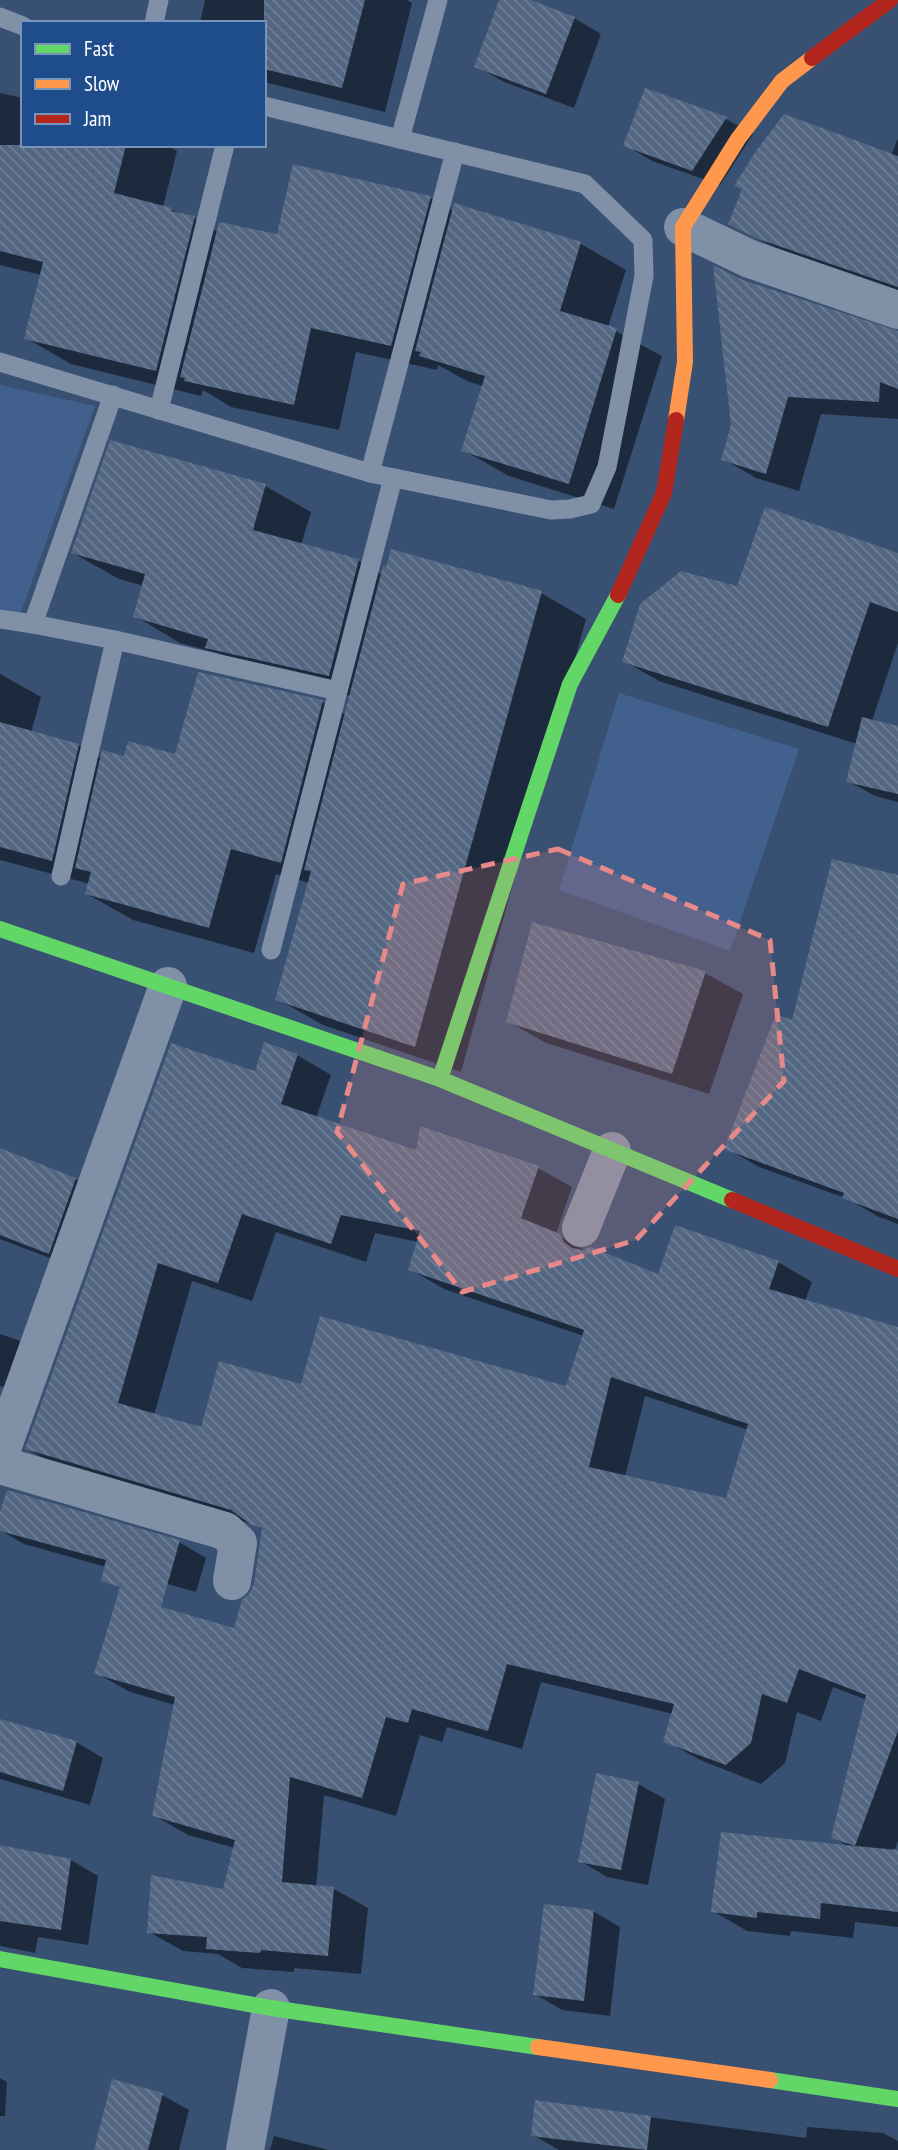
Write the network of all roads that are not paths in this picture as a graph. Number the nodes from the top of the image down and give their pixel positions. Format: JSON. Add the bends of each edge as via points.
{"nodes":[{"id":1,"x":159,"y":0,"type":"edge"},
{"id":2,"x":438,"y":0,"type":"edge"},
{"id":3,"x":890,"y":0,"type":"edge"},
{"id":4,"x":0,"y":17,"type":"edge"},
{"id":5,"x":154,"y":21,"type":"edge"},
{"id":6,"x":21,"y":25,"type":"edge"},
{"id":7,"x":266,"y":106,"type":"edge"},
{"id":8,"x":400,"y":139,"type":"junction"},
{"id":9,"x":225,"y":147,"type":"edge"},
{"id":10,"x":454,"y":152,"type":"junction"},
{"id":11,"x":683,"y":226,"type":"junction"},
{"id":12,"x":898,"y":310,"type":"edge"},
{"id":13,"x":0,"y":362,"type":"edge"},
{"id":14,"x":113,"y":396,"type":"junction"},
{"id":15,"x":159,"y":410,"type":"junction"},
{"id":16,"x":370,"y":473,"type":"junction"},
{"id":17,"x":393,"y":478,"type":"junction"},
{"id":18,"x":0,"y":620,"type":"edge"},
{"id":19,"x":33,"y":624,"type":"junction"},
{"id":20,"x":115,"y":640,"type":"junction"},
{"id":21,"x":338,"y":691,"type":"junction"},
{"id":22,"x":61,"y":876,"type":"dead end"},
{"id":23,"x":0,"y":929,"type":"edge"},
{"id":24,"x":271,"y":950,"type":"dead end"},
{"id":25,"x":168,"y":986,"type":"junction"},
{"id":26,"x":440,"y":1079,"type":"junction"},
{"id":27,"x":612,"y":1151,"type":"junction"},
{"id":28,"x":581,"y":1228,"type":"dead end"},
{"id":29,"x":898,"y":1269,"type":"edge"},
{"id":30,"x":0,"y":1454,"type":"edge"},
{"id":31,"x":0,"y":1465,"type":"edge"},
{"id":32,"x":232,"y":1581,"type":"dead end"},
{"id":33,"x":0,"y":1959,"type":"edge"},
{"id":34,"x":271,"y":2008,"type":"junction"},
{"id":35,"x":898,"y":2099,"type":"edge"},
{"id":36,"x":245,"y":2150,"type":"edge"}],
"edges":[{"from":1,"to":5,"type":"lane"},
{"from":2,"to":8,"type":"lane"},
{"from":3,"to":11,"type":"street","via":[[782,81],[738,139]]},
{"from":4,"to":6,"type":"lane"},
{"from":7,"to":8,"type":"lane"},
{"from":8,"to":10,"type":"lane"},
{"from":9,"to":15,"type":"lane"},
{"from":10,"to":16,"type":"lane"},
{"from":10,"to":17,"type":"lane","via":[[585,184],[643,240],[644,276],[607,467],[591,504],[551,510]]},
{"from":11,"to":12,"type":"street","via":[[750,259]]},
{"from":11,"to":26,"type":"street","via":[[685,362],[664,493],[622,587],[570,684]]},
{"from":13,"to":14,"type":"lane"},
{"from":14,"to":15,"type":"lane"},
{"from":14,"to":19,"type":"lane"},
{"from":15,"to":16,"type":"lane"},
{"from":16,"to":17,"type":"lane"},
{"from":17,"to":21,"type":"lane"},
{"from":18,"to":19,"type":"lane"},
{"from":19,"to":20,"type":"lane"},
{"from":20,"to":21,"type":"lane"},
{"from":20,"to":22,"type":"lane"},
{"from":21,"to":24,"type":"lane"},
{"from":23,"to":25,"type":"street"},
{"from":25,"to":26,"type":"street"},
{"from":25,"to":30,"type":"street"},
{"from":26,"to":27,"type":"street"},
{"from":27,"to":28,"type":"street"},
{"from":27,"to":29,"type":"street"},
{"from":31,"to":32,"type":"street","via":[[225,1531],[238,1544]]},
{"from":33,"to":34,"type":"street"},
{"from":34,"to":35,"type":"street"},
{"from":34,"to":36,"type":"street"}]}
